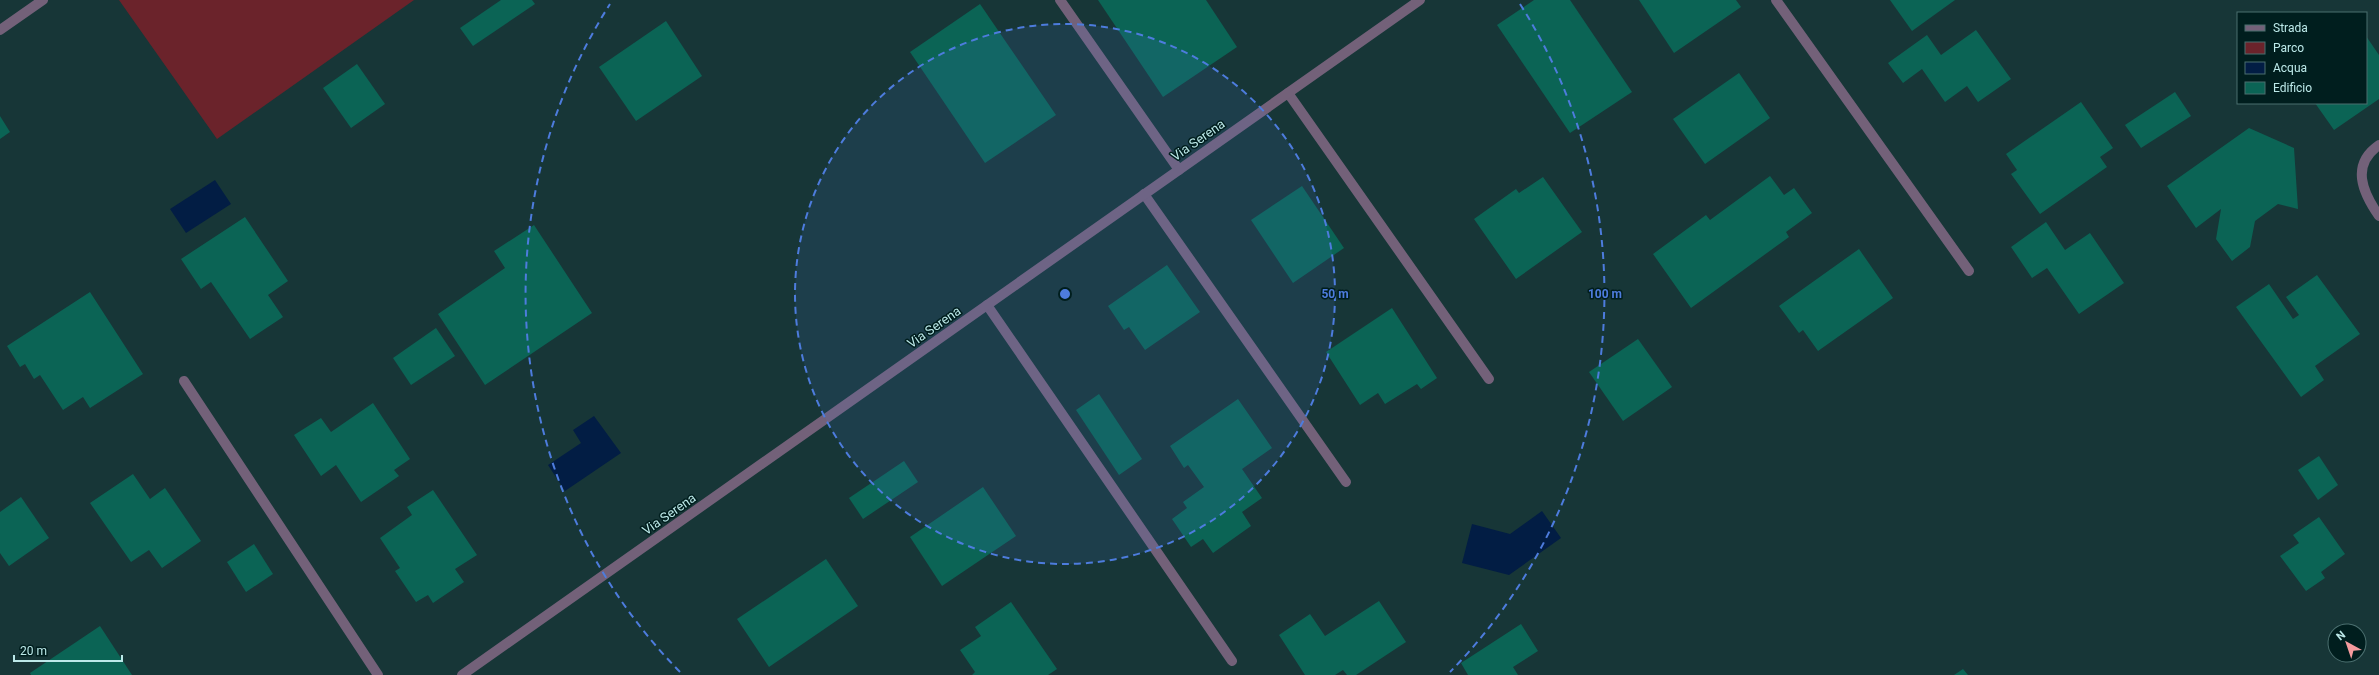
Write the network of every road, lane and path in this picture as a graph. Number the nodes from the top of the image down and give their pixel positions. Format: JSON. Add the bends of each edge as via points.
{"nodes":[{"id":1,"x":43,"y":0,"type":"edge"},
{"id":2,"x":1060,"y":0,"type":"edge"},
{"id":3,"x":1420,"y":0,"type":"edge"},
{"id":4,"x":1776,"y":0,"type":"edge"},
{"id":5,"x":0,"y":30,"type":"edge"},
{"id":6,"x":1288,"y":93,"type":"junction"},
{"id":7,"x":2379,"y":145,"type":"edge"},
{"id":8,"x":1179,"y":170,"type":"junction"},
{"id":9,"x":1144,"y":194,"type":"junction"},
{"id":10,"x":2379,"y":216,"type":"edge"},
{"id":11,"x":1969,"y":271,"type":"dead end"},
{"id":12,"x":987,"y":305,"type":"junction"},
{"id":13,"x":1490,"y":379,"type":"dead end"},
{"id":14,"x":184,"y":381,"type":"dead end"},
{"id":15,"x":1346,"y":482,"type":"dead end"},
{"id":16,"x":1232,"y":661,"type":"dead end"},
{"id":17,"x":378,"y":675,"type":"edge"},
{"id":18,"x":462,"y":675,"type":"edge"}],
"edges":[{"from":1,"to":5,"type":"street"},
{"from":2,"to":8,"type":"street"},
{"from":3,"to":6,"type":"street","name":"Via Serena"},
{"from":4,"to":11,"type":"street"},
{"from":6,"to":8,"type":"street","name":"Via Serena"},
{"from":6,"to":13,"type":"street"},
{"from":7,"to":10,"type":"street","via":[[2368,156],[2361,176],[2366,196]]},
{"from":8,"to":9,"type":"street","name":"Via Serena"},
{"from":9,"to":12,"type":"street","name":"Via Serena"},
{"from":9,"to":15,"type":"street"},
{"from":12,"to":16,"type":"street"},
{"from":12,"to":18,"type":"street","name":"Via Serena"},
{"from":14,"to":17,"type":"street"}]}
